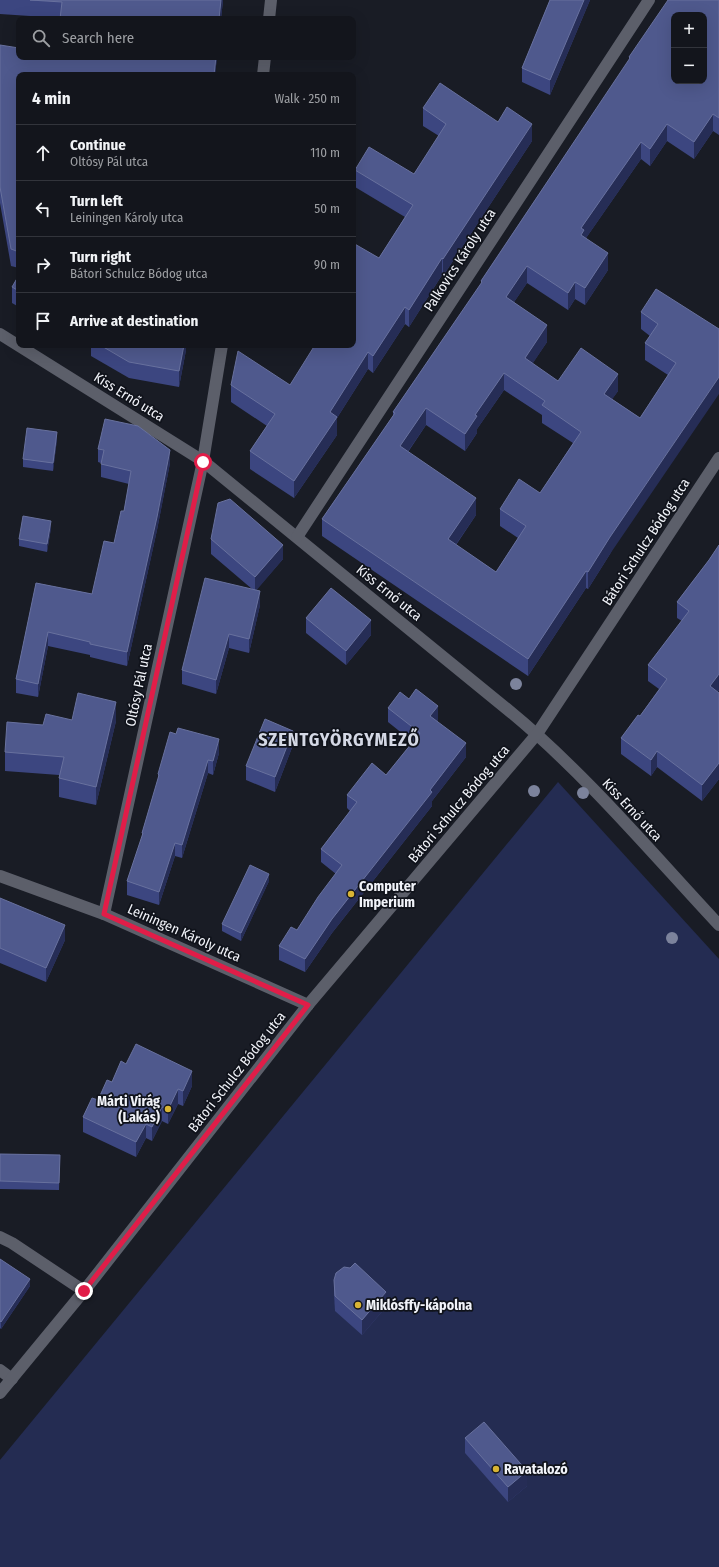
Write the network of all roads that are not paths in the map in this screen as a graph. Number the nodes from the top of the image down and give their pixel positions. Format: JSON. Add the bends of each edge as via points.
{"nodes":[{"id":1,"x":271,"y":0,"type":"edge"},
{"id":2,"x":650,"y":0,"type":"edge"},
{"id":3,"x":269,"y":16,"type":"edge"},
{"id":4,"x":265,"y":60,"type":"edge"},
{"id":5,"x":263,"y":72,"type":"edge"},
{"id":6,"x":0,"y":334,"type":"edge"},
{"id":7,"x":16,"y":344,"type":"edge"},
{"id":8,"x":22,"y":348,"type":"edge"},
{"id":9,"x":222,"y":348,"type":"edge"},
{"id":10,"x":719,"y":458,"type":"edge"},
{"id":11,"x":203,"y":462,"type":"junction"},
{"id":12,"x":296,"y":537,"type":"junction"},
{"id":13,"x":537,"y":734,"type":"junction"},
{"id":14,"x":0,"y":876,"type":"edge"},
{"id":15,"x":104,"y":914,"type":"junction"},
{"id":16,"x":719,"y":925,"type":"edge"},
{"id":17,"x":308,"y":1005,"type":"junction"},
{"id":18,"x":0,"y":1237,"type":"edge"},
{"id":19,"x":84,"y":1291,"type":"junction"},
{"id":20,"x":0,"y":1370,"type":"edge"},
{"id":21,"x":12,"y":1378,"type":"junction"},
{"id":22,"x":0,"y":1393,"type":"edge"}],
"edges":[{"from":1,"to":3,"type":"street"},
{"from":2,"to":12,"type":"street","name":"Palkovics Károly utca"},
{"from":4,"to":5,"type":"street"},
{"from":6,"to":7,"type":"street","name":"Kiss Ernő utca"},
{"from":8,"to":11,"type":"street","name":"Kiss Ernő utca"},
{"from":9,"to":11,"type":"street","name":"Oltósy Pál utca"},
{"from":10,"to":13,"type":"street","name":"Bátori Schulcz Bódog utca"},
{"from":11,"to":12,"type":"street","name":"Kiss Ernő utca"},
{"from":11,"to":15,"type":"street","name":"Oltósy Pál utca"},
{"from":12,"to":13,"type":"street","name":"Kiss Ernő utca"},
{"from":13,"to":16,"type":"street","name":"Kiss Ernő utca","via":[[589,785]]},
{"from":13,"to":17,"type":"street","name":"Bátori Schulcz Bódog utca"},
{"from":14,"to":15,"type":"street","name":"Leiningen Károly utca"},
{"from":15,"to":17,"type":"street","name":"Leiningen Károly utca"},
{"from":17,"to":19,"type":"street","name":"Bátori Schulcz Bódog utca"},
{"from":18,"to":19,"type":"street"},
{"from":19,"to":21,"type":"street","name":"Bátori Schulcz Bódog utca"},
{"from":20,"to":21,"type":"street"},
{"from":21,"to":22,"type":"street","name":"Bátori Schulcz Bódog utca"}]}
